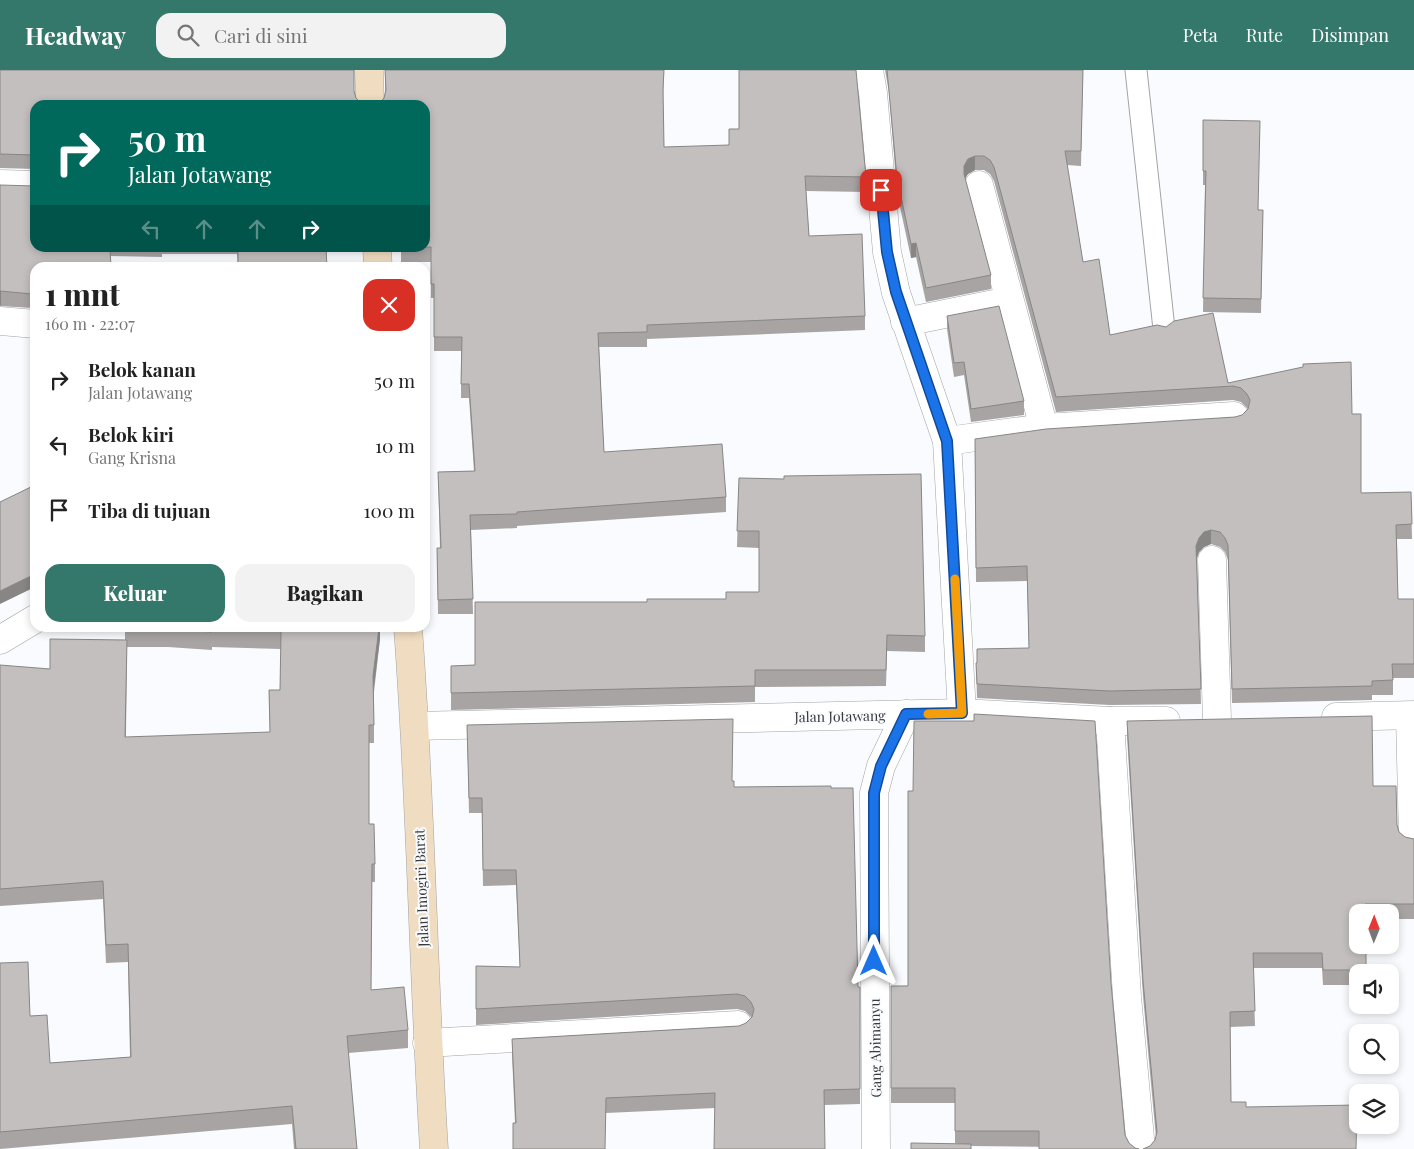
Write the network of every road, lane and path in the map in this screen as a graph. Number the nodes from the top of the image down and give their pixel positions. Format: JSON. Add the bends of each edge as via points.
{"nodes":[{"id":1,"x":369,"y":70,"type":"edge"},
{"id":2,"x":869,"y":70,"type":"edge"},
{"id":3,"x":1136,"y":70,"type":"edge"},
{"id":4,"x":370,"y":100,"type":"edge"},
{"id":5,"x":0,"y":184,"type":"edge"},
{"id":6,"x":30,"y":185,"type":"edge"},
{"id":7,"x":979,"y":185,"type":"dead end"},
{"id":8,"x":1010,"y":301,"type":"junction"},
{"id":9,"x":0,"y":321,"type":"edge"},
{"id":10,"x":905,"y":322,"type":"junction"},
{"id":11,"x":30,"y":324,"type":"edge"},
{"id":12,"x":1164,"y":329,"type":"edge"},
{"id":13,"x":1234,"y":416,"type":"edge"},
{"id":14,"x":1044,"y":428,"type":"junction"},
{"id":15,"x":947,"y":441,"type":"junction"},
{"id":16,"x":1212,"y":560,"type":"dead end"},
{"id":17,"x":30,"y":622,"type":"edge"},
{"id":18,"x":408,"y":632,"type":"edge"},
{"id":19,"x":0,"y":640,"type":"edge"},
{"id":20,"x":962,"y":713,"type":"junction"},
{"id":21,"x":906,"y":714,"type":"junction"},
{"id":22,"x":1412,"y":716,"type":"edge"},
{"id":23,"x":1313,"y":718,"type":"edge"},
{"id":24,"x":1217,"y":720,"type":"junction"},
{"id":25,"x":1246,"y":720,"type":"edge"},
{"id":26,"x":1110,"y":721,"type":"junction"},
{"id":27,"x":415,"y":726,"type":"junction"},
{"id":28,"x":1412,"y":839,"type":"edge"},
{"id":29,"x":738,"y":1025,"type":"edge"},
{"id":30,"x":427,"y":1043,"type":"junction"},
{"id":31,"x":434,"y":1149,"type":"edge"},
{"id":32,"x":876,"y":1149,"type":"edge"},
{"id":33,"x":1141,"y":1149,"type":"edge"}],
"edges":[{"from":1,"to":4,"type":"main road"},
{"from":2,"to":10,"type":"street","via":[[887,252]]},
{"from":3,"to":12,"type":"lane"},
{"from":5,"to":6,"type":"street"},
{"from":7,"to":8,"type":"street"},
{"from":8,"to":10,"type":"street"},
{"from":8,"to":14,"type":"street"},
{"from":9,"to":11,"type":"street"},
{"from":10,"to":15,"type":"street"},
{"from":13,"to":14,"type":"street"},
{"from":14,"to":15,"type":"street"},
{"from":15,"to":20,"type":"street"},
{"from":16,"to":24,"type":"street"},
{"from":17,"to":19,"type":"street"},
{"from":18,"to":27,"type":"main road","name":"Jalan Imogiri Barat"},
{"from":20,"to":21,"type":"street","name":"Jalan Jotawang"},
{"from":20,"to":26,"type":"street","name":"Jalan Jotawang"},
{"from":21,"to":27,"type":"street","name":"Jalan Jotawang"},
{"from":21,"to":32,"type":"street","name":"Gang Abimanyu","via":[[881,766],[874,793]]},
{"from":22,"to":23,"type":"street"},
{"from":22,"to":28,"type":"street"},
{"from":24,"to":25,"type":"street","name":"Jalan Jotawang"},
{"from":24,"to":26,"type":"street","name":"Jalan Jotawang"},
{"from":26,"to":33,"type":"street","via":[[1127,997]]},
{"from":27,"to":30,"type":"main road","name":"Jalan Imogiri Barat"},
{"from":29,"to":30,"type":"street"},
{"from":30,"to":31,"type":"main road","name":"Jalan Imogiri Barat"}]}
